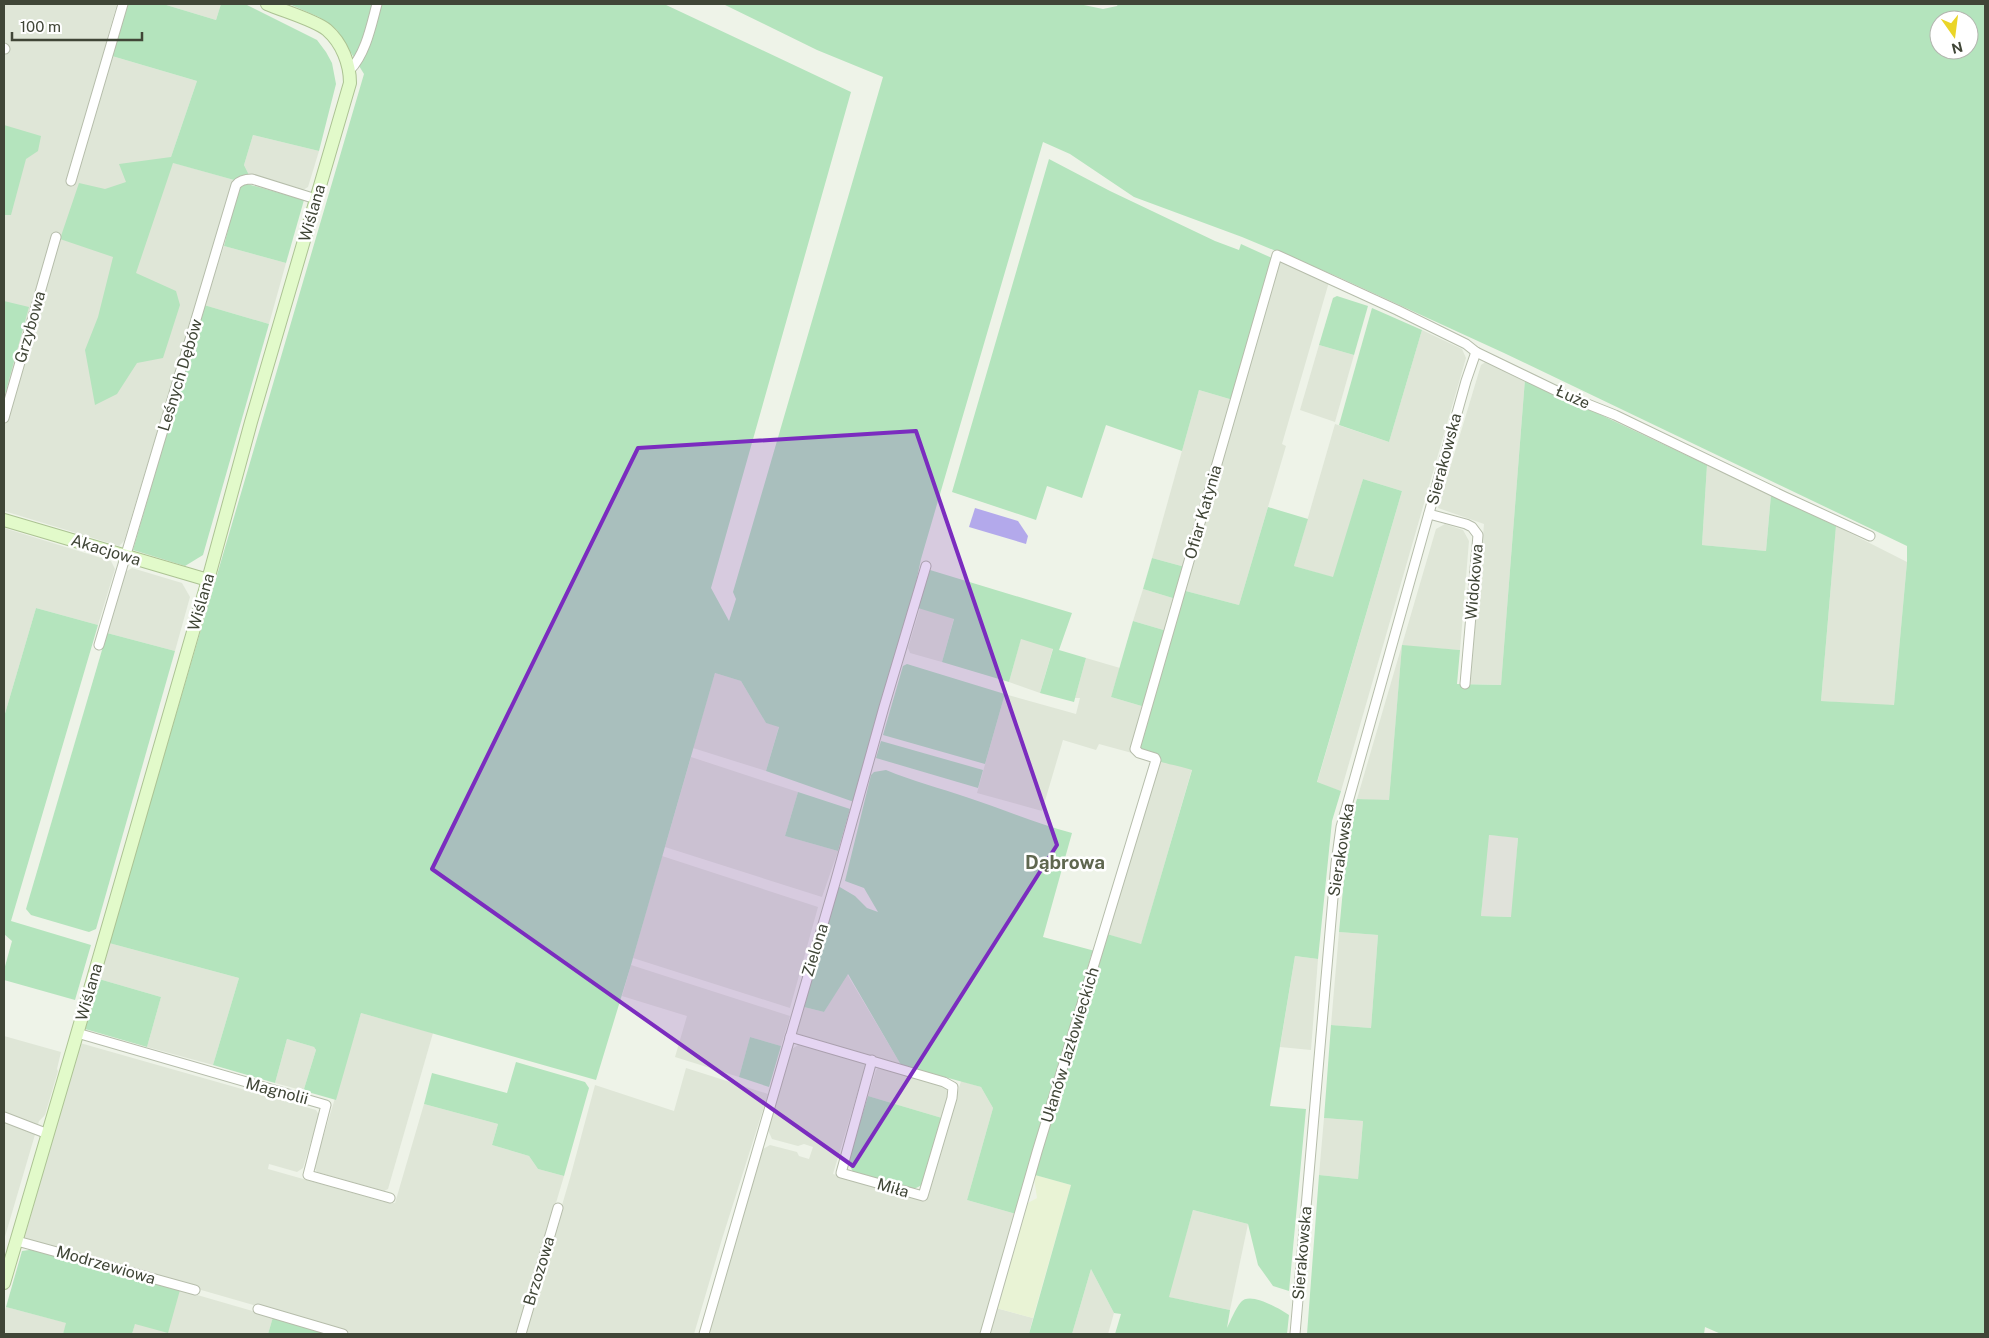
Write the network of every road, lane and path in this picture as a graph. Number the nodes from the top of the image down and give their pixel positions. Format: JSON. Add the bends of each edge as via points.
{"nodes":[{"id":1,"x":123,"y":4,"type":"edge"},
{"id":2,"x":267,"y":4,"type":"edge"},
{"id":3,"x":377,"y":4,"type":"edge"},
{"id":4,"x":350,"y":70,"type":"junction"},
{"id":5,"x":71,"y":181,"type":"dead end"},
{"id":6,"x":316,"y":199,"type":"junction"},
{"id":7,"x":56,"y":237,"type":"dead end"},
{"id":8,"x":1278,"y":255,"type":"joint"},
{"id":9,"x":1476,"y":352,"type":"junction"},
{"id":10,"x":4,"y":418,"type":"edge"},
{"id":11,"x":1429,"y":514,"type":"junction"},
{"id":12,"x":4,"y":520,"type":"edge"},
{"id":13,"x":1870,"y":536,"type":"dead end"},
{"id":14,"x":126,"y":556,"type":"junction"},
{"id":15,"x":926,"y":566,"type":"dead end"},
{"id":16,"x":208,"y":580,"type":"junction"},
{"id":17,"x":98,"y":645,"type":"dead end"},
{"id":18,"x":1465,"y":684,"type":"dead end"},
{"id":19,"x":1154,"y":757,"type":"joint"},
{"id":20,"x":77,"y":1033,"type":"junction"},
{"id":21,"x":790,"y":1037,"type":"junction"},
{"id":22,"x":872,"y":1060,"type":"junction"},
{"id":23,"x":4,"y":1117,"type":"edge"},
{"id":24,"x":48,"y":1134,"type":"junction"},
{"id":25,"x":390,"y":1198,"type":"dead end"},
{"id":26,"x":558,"y":1208,"type":"dead end"},
{"id":27,"x":17,"y":1241,"type":"junction"},
{"id":28,"x":4,"y":1282,"type":"edge"},
{"id":29,"x":195,"y":1290,"type":"dead end"},
{"id":30,"x":258,"y":1309,"type":"dead end"},
{"id":31,"x":343,"y":1334,"type":"edge"},
{"id":32,"x":520,"y":1334,"type":"edge"},
{"id":33,"x":704,"y":1334,"type":"edge"},
{"id":34,"x":985,"y":1334,"type":"edge"},
{"id":35,"x":1295,"y":1334,"type":"edge"}],
"edges":[{"from":1,"to":5,"type":"street"},
{"from":2,"to":4,"type":"main road","via":[[327,30],[340,46]]},
{"from":3,"to":4,"type":"street","via":[[368,35]]},
{"from":4,"to":6,"type":"main road","name":"Wiślana","via":[[350,83]]},
{"from":6,"to":14,"type":"street","name":"Leśnych Dębów","via":[[252,179],[236,185]]},
{"from":6,"to":16,"type":"main road","name":"Wiślana"},
{"from":7,"to":10,"type":"street","name":"Grzybowa"},
{"from":8,"to":9,"type":"street","name":"Łuże","via":[[1397,310]]},
{"from":8,"to":19,"type":"street","name":"Ofiar Katynia","via":[[1135,749]]},
{"from":9,"to":11,"type":"street","name":"Sierakowska"},
{"from":9,"to":13,"type":"street","name":"Łuże"},
{"from":11,"to":18,"type":"street","name":"Widokowa","via":[[1466,524],[1478,535]]},
{"from":11,"to":35,"type":"street","name":"Sierakowska","via":[[1342,827],[1336,863]]},
{"from":12,"to":14,"type":"main road","name":"Akacjowa"},
{"from":14,"to":16,"type":"main road","name":"Akacjowa"},
{"from":14,"to":17,"type":"street","name":"Leśnych Dębów"},
{"from":15,"to":21,"type":"street","name":"Zielona"},
{"from":16,"to":20,"type":"main road","name":"Wiślana"},
{"from":19,"to":34,"type":"street","name":"Ułanów Jazłowieckich","via":[[1156,760]]},
{"from":20,"to":24,"type":"main road","name":"Wiślana"},
{"from":20,"to":25,"type":"street","name":"Magnolii","via":[[326,1105],[308,1175]]},
{"from":21,"to":22,"type":"street","name":"Miła"},
{"from":21,"to":33,"type":"street","name":"Zielona"},
{"from":22,"to":22,"type":"street","name":"Miła","via":[[953,1087],[923,1196],[841,1173]]},
{"from":23,"to":24,"type":"street"},
{"from":24,"to":27,"type":"main road","name":"Wiślana"},
{"from":26,"to":32,"type":"street","name":"Brzozowa"},
{"from":27,"to":28,"type":"main road","name":"Wiślana"},
{"from":27,"to":29,"type":"street","name":"Modrzewiowa"},
{"from":30,"to":31,"type":"street"}]}
